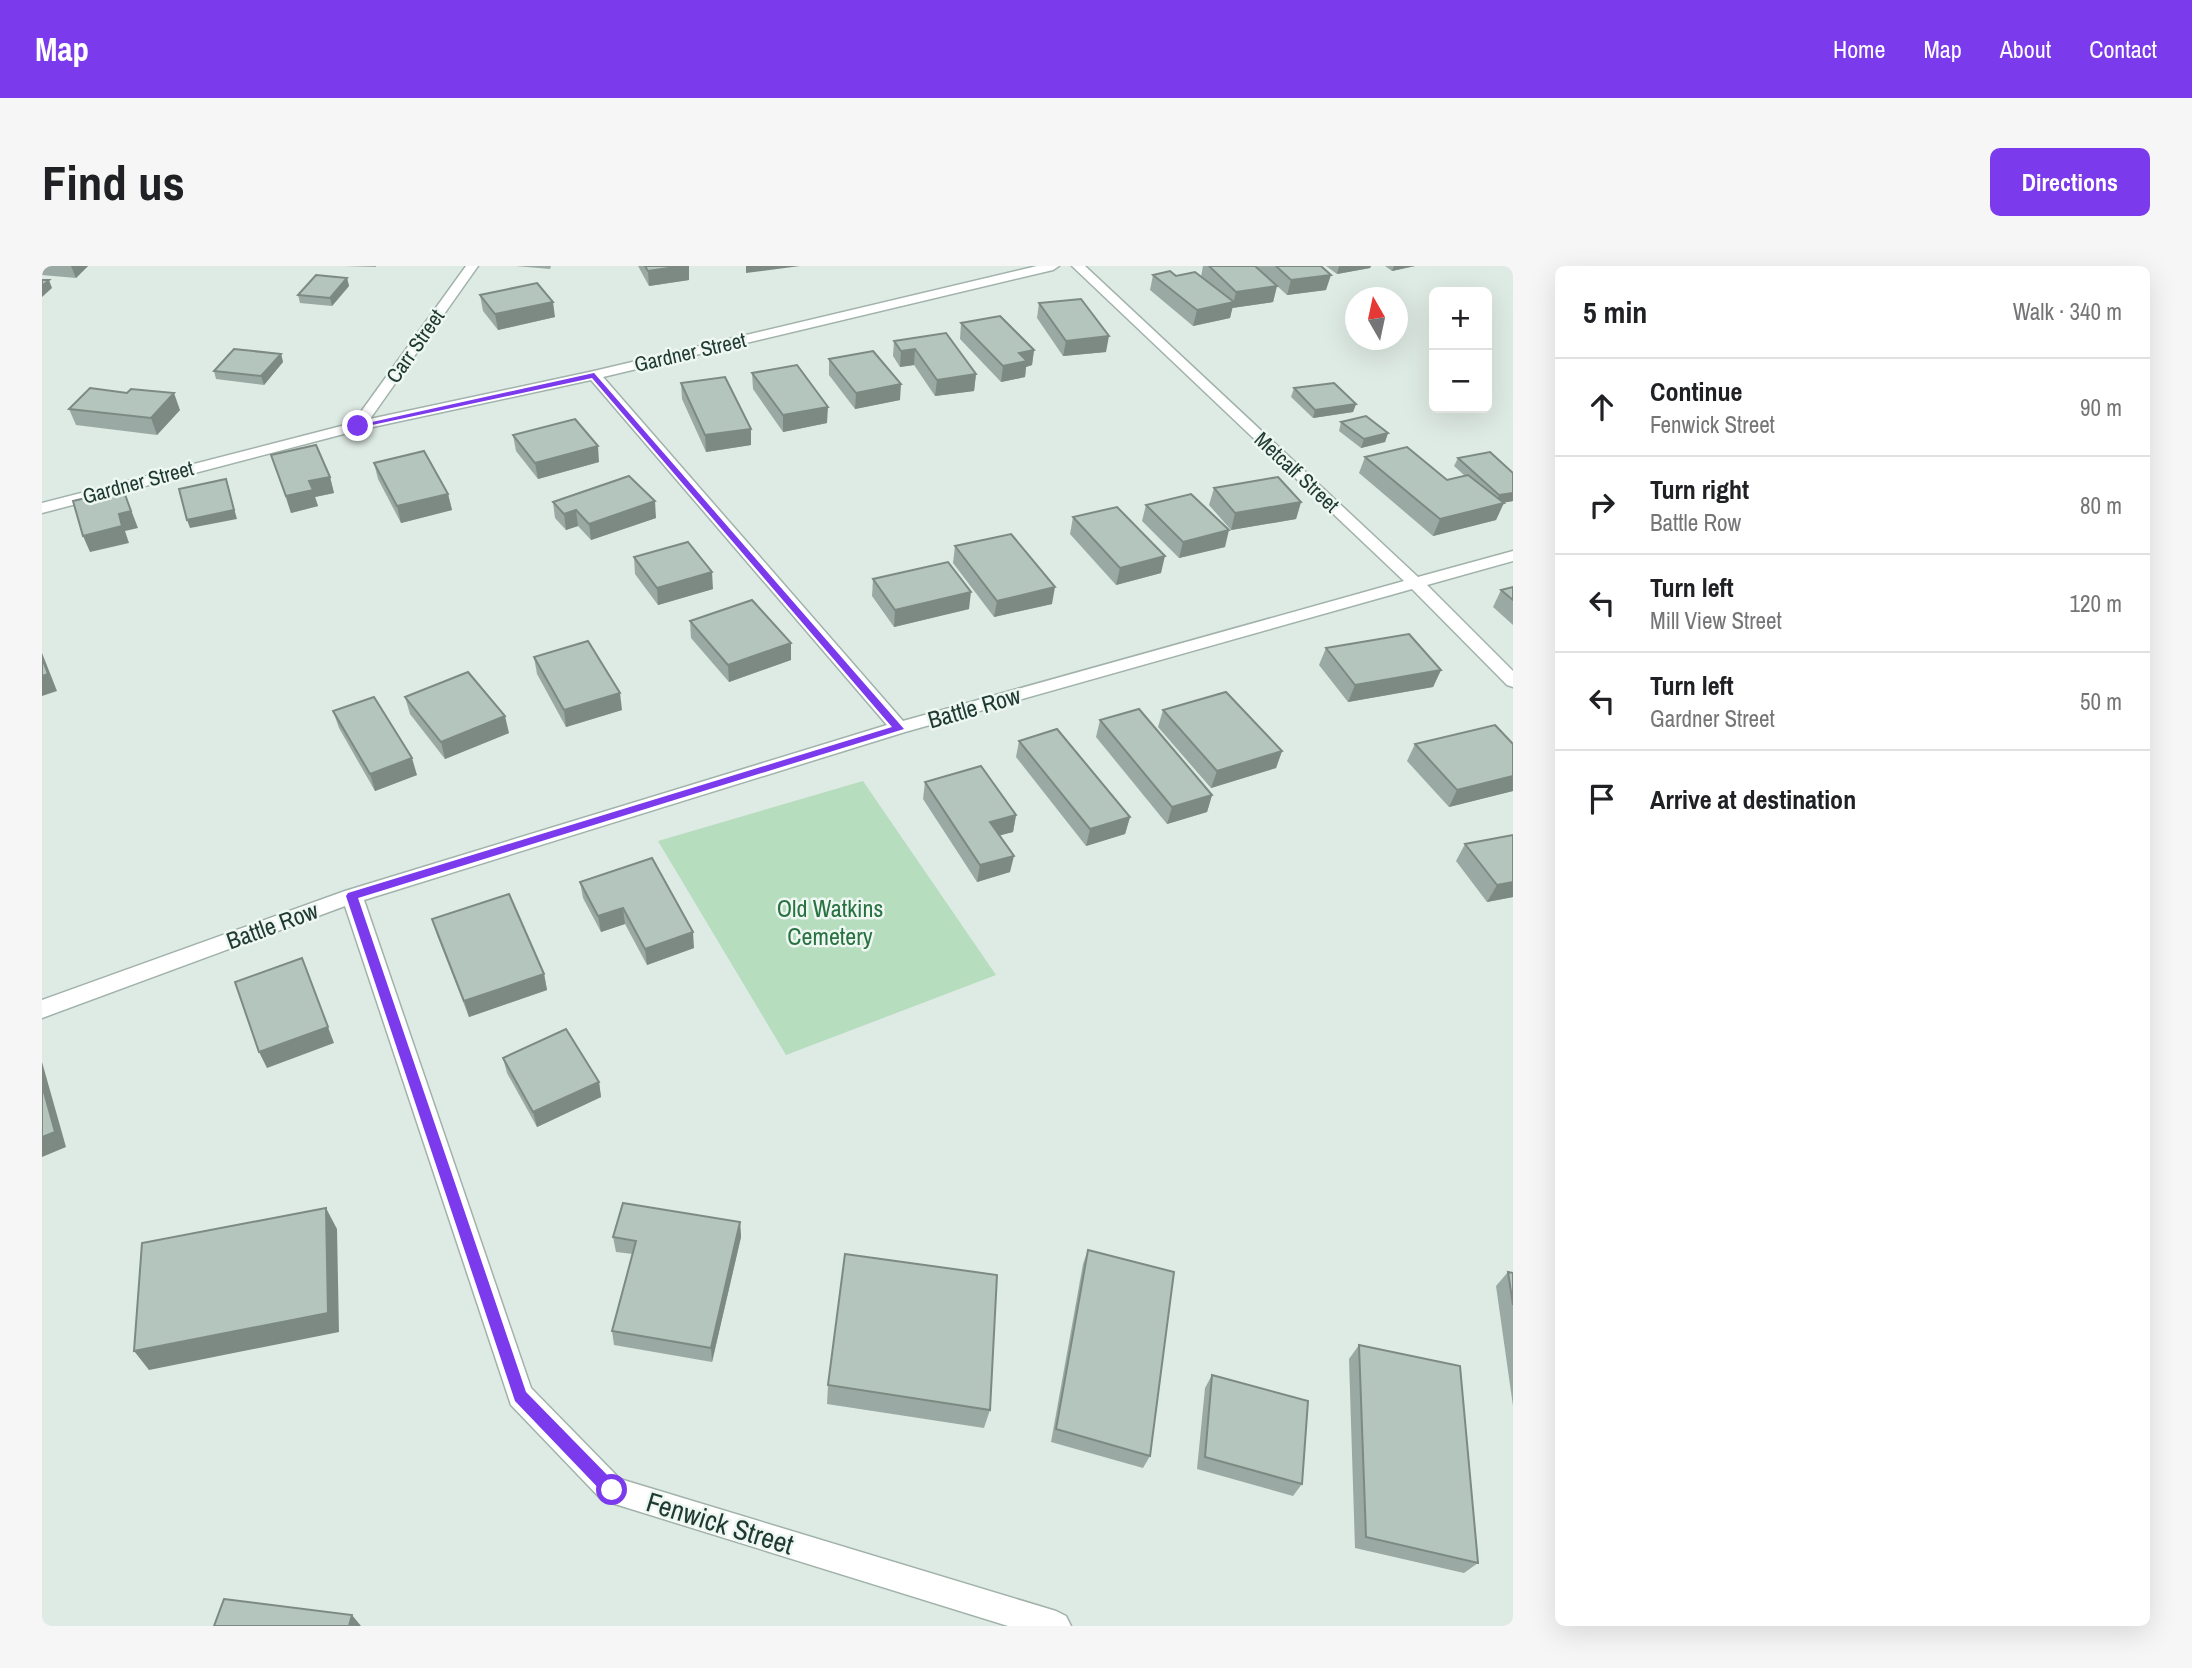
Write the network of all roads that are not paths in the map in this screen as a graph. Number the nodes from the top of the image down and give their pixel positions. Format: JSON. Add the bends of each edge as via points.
{"nodes":[{"id":1,"x":472,"y":266,"type":"edge"},
{"id":2,"x":1053,"y":266,"type":"edge"},
{"id":3,"x":1078,"y":266,"type":"edge"},
{"id":4,"x":594,"y":375,"type":"junction"},
{"id":5,"x":358,"y":426,"type":"junction"},
{"id":6,"x":42,"y":508,"type":"edge"},
{"id":7,"x":1513,"y":556,"type":"edge"},
{"id":8,"x":1415,"y":583,"type":"junction"},
{"id":9,"x":1513,"y":681,"type":"edge"},
{"id":10,"x":899,"y":729,"type":"junction"},
{"id":11,"x":352,"y":896,"type":"junction"},
{"id":12,"x":42,"y":1009,"type":"edge"},
{"id":13,"x":1056,"y":1626,"type":"edge"}],
"edges":[{"from":1,"to":5,"type":"street","name":"Carr Street"},
{"from":2,"to":4,"type":"street","name":"Gardner Street"},
{"from":3,"to":8,"type":"street","name":"Metcalf Street"},
{"from":4,"to":5,"type":"street","name":"Gardner Street"},
{"from":4,"to":10,"type":"street"},
{"from":5,"to":6,"type":"street","name":"Gardner Street"},
{"from":7,"to":8,"type":"street","name":"Battle Row"},
{"from":8,"to":9,"type":"street","name":"Metcalf Street"},
{"from":8,"to":10,"type":"street","name":"Battle Row"},
{"from":10,"to":11,"type":"street","name":"Battle Row"},
{"from":11,"to":12,"type":"street","name":"Battle Row"},
{"from":11,"to":13,"type":"street","name":"Fenwick Street","via":[[520,1396],[529,1406],[612,1490]]}]}
